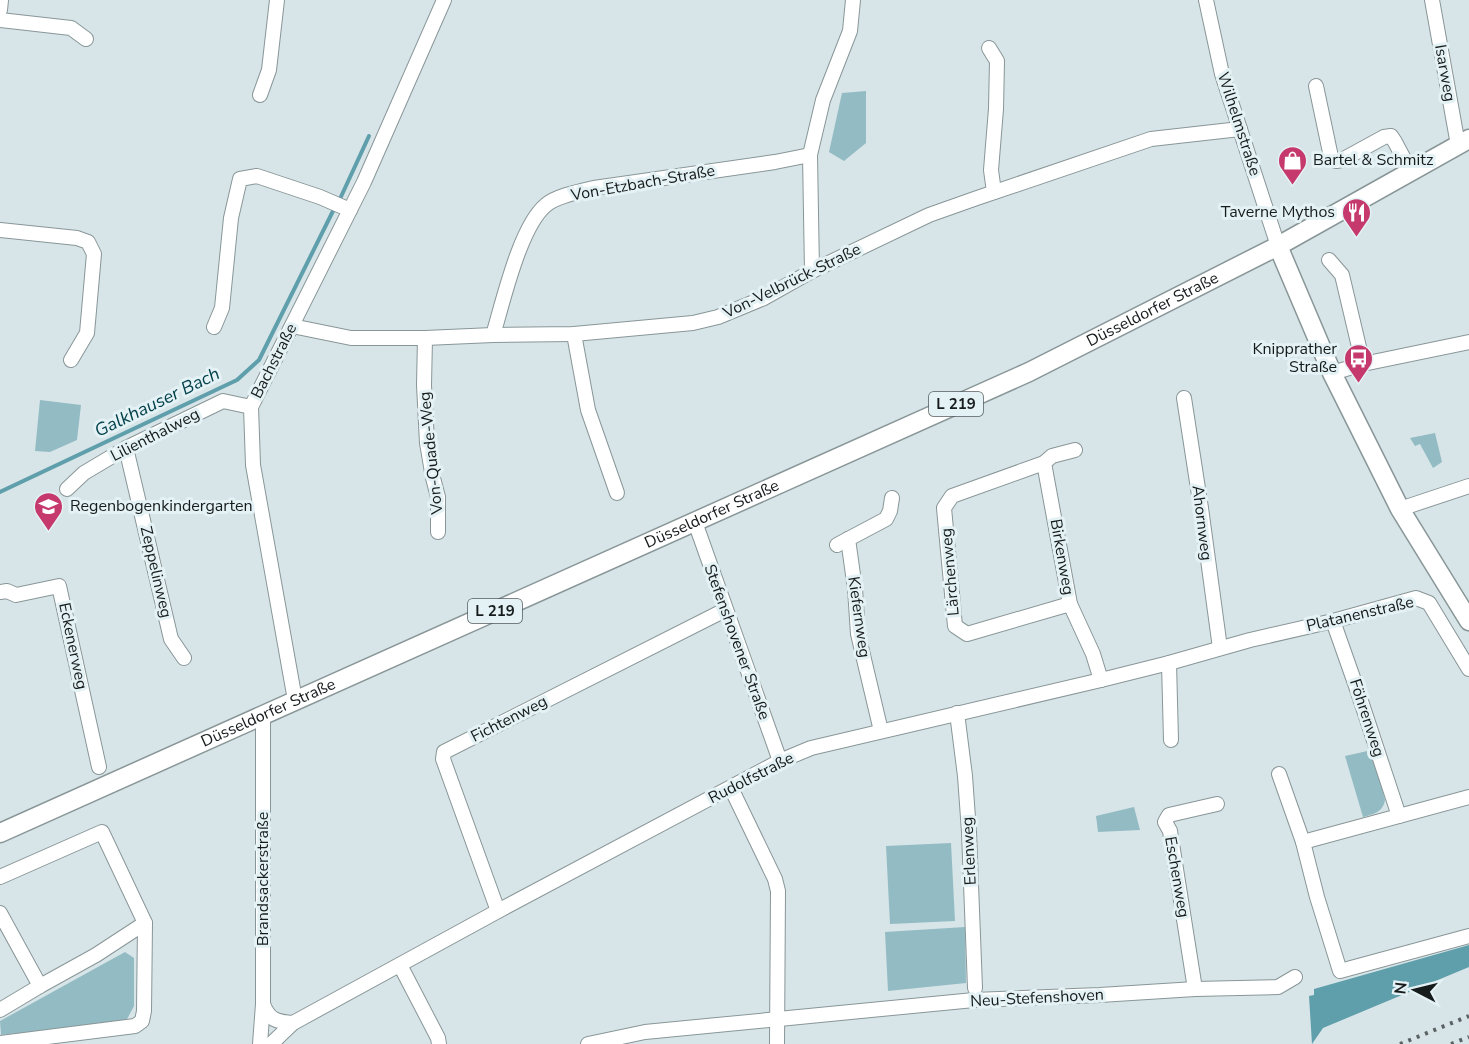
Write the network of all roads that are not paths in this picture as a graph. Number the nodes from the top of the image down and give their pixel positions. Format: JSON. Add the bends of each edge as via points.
{"nodes":[{"id":1,"x":1,"y":0,"type":"edge"},
{"id":2,"x":277,"y":0,"type":"edge"},
{"id":3,"x":444,"y":0,"type":"edge"},
{"id":4,"x":853,"y":0,"type":"edge"},
{"id":5,"x":1206,"y":0,"type":"edge"},
{"id":6,"x":1432,"y":0,"type":"edge"},
{"id":7,"x":0,"y":10,"type":"edge"},
{"id":8,"x":0,"y":20,"type":"edge"},
{"id":9,"x":86,"y":39,"type":"dead end"},
{"id":10,"x":989,"y":48,"type":"dead end"},
{"id":11,"x":1316,"y":86,"type":"dead end"},
{"id":12,"x":260,"y":95,"type":"dead end"},
{"id":13,"x":1240,"y":129,"type":"junction"},
{"id":14,"x":1463,"y":142,"type":"edge"},
{"id":15,"x":810,"y":155,"type":"junction"},
{"id":16,"x":1412,"y":172,"type":"junction"},
{"id":17,"x":994,"y":192,"type":"junction"},
{"id":18,"x":350,"y":210,"type":"junction"},
{"id":19,"x":0,"y":230,"type":"edge"},
{"id":20,"x":1278,"y":246,"type":"junction"},
{"id":21,"x":1329,"y":260,"type":"dead end"},
{"id":22,"x":812,"y":271,"type":"junction"},
{"id":23,"x":292,"y":326,"type":"junction"},
{"id":24,"x":214,"y":327,"type":"dead end"},
{"id":25,"x":574,"y":334,"type":"junction"},
{"id":26,"x":494,"y":335,"type":"junction"},
{"id":27,"x":425,"y":338,"type":"junction"},
{"id":28,"x":1469,"y":342,"type":"edge"},
{"id":29,"x":71,"y":360,"type":"dead end"},
{"id":30,"x":1363,"y":364,"type":"junction"},
{"id":31,"x":1332,"y":373,"type":"junction"},
{"id":32,"x":1184,"y":398,"type":"dead end"},
{"id":33,"x":252,"y":407,"type":"junction"},
{"id":34,"x":126,"y":448,"type":"junction"},
{"id":35,"x":1075,"y":450,"type":"dead end"},
{"id":36,"x":1044,"y":463,"type":"junction"},
{"id":37,"x":1469,"y":486,"type":"edge"},
{"id":38,"x":67,"y":489,"type":"dead end"},
{"id":39,"x":617,"y":493,"type":"dead end"},
{"id":40,"x":892,"y":498,"type":"dead end"},
{"id":41,"x":1400,"y":509,"type":"junction"},
{"id":42,"x":695,"y":522,"type":"junction"},
{"id":43,"x":438,"y":532,"type":"dead end"},
{"id":44,"x":0,"y":592,"type":"edge"},
{"id":45,"x":1070,"y":604,"type":"junction"},
{"id":46,"x":725,"y":610,"type":"junction"},
{"id":47,"x":1333,"y":621,"type":"junction"},
{"id":48,"x":1469,"y":621,"type":"edge"},
{"id":49,"x":1250,"y":640,"type":"joint"},
{"id":50,"x":1220,"y":648,"type":"junction"},
{"id":51,"x":184,"y":658,"type":"dead end"},
{"id":52,"x":1170,"y":663,"type":"junction"},
{"id":53,"x":1469,"y":669,"type":"edge"},
{"id":54,"x":1101,"y":680,"type":"junction"},
{"id":55,"x":295,"y":700,"type":"junction"},
{"id":56,"x":957,"y":713,"type":"junction"},
{"id":57,"x":263,"y":714,"type":"junction"},
{"id":58,"x":881,"y":731,"type":"junction"},
{"id":59,"x":1171,"y":740,"type":"dead end"},
{"id":60,"x":780,"y":761,"type":"junction"},
{"id":61,"x":99,"y":767,"type":"dead end"},
{"id":62,"x":1280,"y":774,"type":"dead end"},
{"id":63,"x":730,"y":788,"type":"junction"},
{"id":64,"x":1469,"y":797,"type":"edge"},
{"id":65,"x":1216,"y":804,"type":"dead end"},
{"id":66,"x":1399,"y":816,"type":"junction"},
{"id":67,"x":0,"y":834,"type":"edge"},
{"id":68,"x":1303,"y":842,"type":"junction"},
{"id":69,"x":0,"y":877,"type":"edge"},
{"id":70,"x":498,"y":911,"type":"junction"},
{"id":71,"x":0,"y":913,"type":"edge"},
{"id":72,"x":145,"y":923,"type":"junction"},
{"id":73,"x":1469,"y":936,"type":"edge"},
{"id":74,"x":400,"y":965,"type":"junction"},
{"id":75,"x":1295,"y":976,"type":"dead end"},
{"id":76,"x":40,"y":986,"type":"junction"},
{"id":77,"x":975,"y":988,"type":"dead end"},
{"id":78,"x":1195,"y":989,"type":"junction"},
{"id":79,"x":263,"y":1004,"type":"junction"},
{"id":80,"x":0,"y":1010,"type":"edge"},
{"id":81,"x":778,"y":1019,"type":"junction"},
{"id":82,"x":293,"y":1023,"type":"junction"},
{"id":83,"x":98,"y":1037,"type":"edge"},
{"id":84,"x":0,"y":1043,"type":"edge"},
{"id":85,"x":260,"y":1044,"type":"edge"},
{"id":86,"x":271,"y":1044,"type":"edge"},
{"id":87,"x":439,"y":1044,"type":"edge"},
{"id":88,"x":588,"y":1044,"type":"edge"},
{"id":89,"x":777,"y":1044,"type":"edge"}],
"edges":[{"from":1,"to":7,"type":"street"},
{"from":2,"to":12,"type":"street","via":[[269,70]]},
{"from":3,"to":18,"type":"street","name":"Bachstraße"},
{"from":4,"to":15,"type":"street","via":[[850,31],[823,100]]},
{"from":5,"to":13,"type":"street","name":"Wilhelmstraße","via":[[1222,74]]},
{"from":6,"to":14,"type":"street","name":"Isarweg"},
{"from":8,"to":9,"type":"street","via":[[71,28]]},
{"from":10,"to":17,"type":"street","via":[[997,61],[991,170]]},
{"from":11,"to":16,"type":"street","via":[[1331,157],[1342,160],[1391,136]]},
{"from":13,"to":17,"type":"street","name":"Von-Velbrück-Straße","via":[[1151,139]]},
{"from":13,"to":20,"type":"street","name":"Wilhelmstraße"},
{"from":14,"to":16,"type":"main road","name":"Düsseldorfer Straße","number":"L 219"},
{"from":15,"to":22,"type":"street"},
{"from":15,"to":26,"type":"street","name":"Von-Etzbach-Straße","via":[[594,188],[547,204],[534,218],[520,246]]},
{"from":16,"to":20,"type":"main road","name":"Düsseldorfer Straße","number":"L 219"},
{"from":17,"to":22,"type":"street","name":"Von-Velbrück-Straße","via":[[929,215]]},
{"from":18,"to":23,"type":"street","name":"Bachstraße"},
{"from":18,"to":24,"type":"street","via":[[257,176],[240,179],[231,218],[222,308]]},
{"from":19,"to":29,"type":"street","via":[[88,242],[94,254],[87,333]]},
{"from":20,"to":31,"type":"main road"},
{"from":20,"to":42,"type":"main road","name":"Düsseldorfer Straße","number":"L 219","via":[[1029,372]]},
{"from":21,"to":30,"type":"street","via":[[1342,275]]},
{"from":22,"to":25,"type":"street","name":"Von-Velbrück-Straße","via":[[764,298],[710,319]]},
{"from":23,"to":27,"type":"street","name":"Von-Velbrück-Straße","via":[[351,338]]},
{"from":23,"to":33,"type":"street","name":"Bachstraße"},
{"from":25,"to":26,"type":"street","name":"Von-Velbrück-Straße"},
{"from":25,"to":39,"type":"street","via":[[588,410]]},
{"from":26,"to":27,"type":"street","name":"Von-Velbrück-Straße"},
{"from":27,"to":43,"type":"street","name":"Von-Quade-Weg","via":[[427,443],[438,497]]},
{"from":28,"to":30,"type":"street"},
{"from":30,"to":31,"type":"street"},
{"from":31,"to":41,"type":"main road"},
{"from":32,"to":50,"type":"street","name":"Ahornweg"},
{"from":33,"to":34,"type":"street","name":"Lilienthalweg","via":[[223,401]]},
{"from":33,"to":55,"type":"street","name":"Bachstraße","via":[[253,465]]},
{"from":34,"to":38,"type":"street","name":"Lilienthalweg","via":[[84,472]]},
{"from":34,"to":51,"type":"street","name":"Zeppelinweg","via":[[171,639]]},
{"from":35,"to":36,"type":"street","via":[[1052,456]]},
{"from":36,"to":45,"type":"street","name":"Birkenweg"},
{"from":36,"to":45,"type":"street","name":"Lärchenweg","via":[[952,496],[944,508],[955,626],[967,634]]},
{"from":37,"to":41,"type":"street"},
{"from":40,"to":58,"type":"street","name":"Kiefernweg","via":[[886,519],[842,542],[855,589],[858,634]]},
{"from":41,"to":48,"type":"main road"},
{"from":42,"to":46,"type":"street","name":"Stefenshovener Straße"},
{"from":42,"to":55,"type":"main road","name":"Düsseldorfer Straße","number":"L 219"},
{"from":44,"to":61,"type":"street","name":"Eckenerweg","via":[[16,595],[59,586]]},
{"from":45,"to":54,"type":"street","name":"Birkenweg"},
{"from":46,"to":60,"type":"street","name":"Stefenshovener Straße"},
{"from":46,"to":70,"type":"street","name":"Fichtenweg","via":[[444,752],[443,759]]},
{"from":47,"to":49,"type":"street","name":"Platanenstraße"},
{"from":47,"to":53,"type":"street","name":"Platanenstraße","via":[[1416,598],[1429,603]]},
{"from":47,"to":66,"type":"street","name":"Föhrenweg"},
{"from":49,"to":50,"type":"street","name":"Rudolfstraße"},
{"from":50,"to":52,"type":"street","name":"Rudolfstraße"},
{"from":52,"to":54,"type":"street","name":"Rudolfstraße"},
{"from":52,"to":59,"type":"street"},
{"from":54,"to":56,"type":"street","name":"Rudolfstraße"},
{"from":55,"to":57,"type":"main road","name":"Düsseldorfer Straße","number":"L 219"},
{"from":56,"to":58,"type":"street","name":"Rudolfstraße"},
{"from":56,"to":77,"type":"street","name":"Erlenweg","via":[[969,832]]},
{"from":57,"to":67,"type":"main road","name":"Düsseldorfer Straße","number":"L 219"},
{"from":57,"to":79,"type":"street","name":"Brandsackerstraße"},
{"from":58,"to":60,"type":"street","name":"Rudolfstraße","via":[[811,748]]},
{"from":60,"to":63,"type":"street","name":"Rudolfstraße"},
{"from":62,"to":68,"type":"street"},
{"from":63,"to":70,"type":"street","name":"Rudolfstraße"},
{"from":63,"to":81,"type":"street","via":[[778,891]]},
{"from":64,"to":66,"type":"street"},
{"from":65,"to":78,"type":"street","name":"Eschenweg","via":[[1169,815],[1165,822],[1170,831]]},
{"from":66,"to":68,"type":"street"},
{"from":68,"to":73,"type":"street","via":[[1340,971]]},
{"from":69,"to":72,"type":"street","via":[[102,832]]},
{"from":70,"to":74,"type":"street","name":"Rudolfstraße"},
{"from":71,"to":76,"type":"street"},
{"from":72,"to":76,"type":"street"},
{"from":72,"to":83,"type":"street","via":[[142,1021]]},
{"from":74,"to":82,"type":"street","name":"Rudolfstraße"},
{"from":74,"to":87,"type":"street"},
{"from":75,"to":78,"type":"street","name":"Neu-Stefenshoven","via":[[1278,987]]},
{"from":76,"to":80,"type":"street"},
{"from":78,"to":81,"type":"street","name":"Neu-Stefenshoven","via":[[974,1000]]},
{"from":79,"to":82,"type":"street","via":[[274,1019]]},
{"from":79,"to":85,"type":"street","name":"Brandsackerstraße"},
{"from":81,"to":88,"type":"street","name":"Neu-Stefenshoven","via":[[645,1032]]},
{"from":81,"to":89,"type":"street"},
{"from":82,"to":86,"type":"street","name":"Rudolfstraße"},
{"from":83,"to":84,"type":"street"}]}
